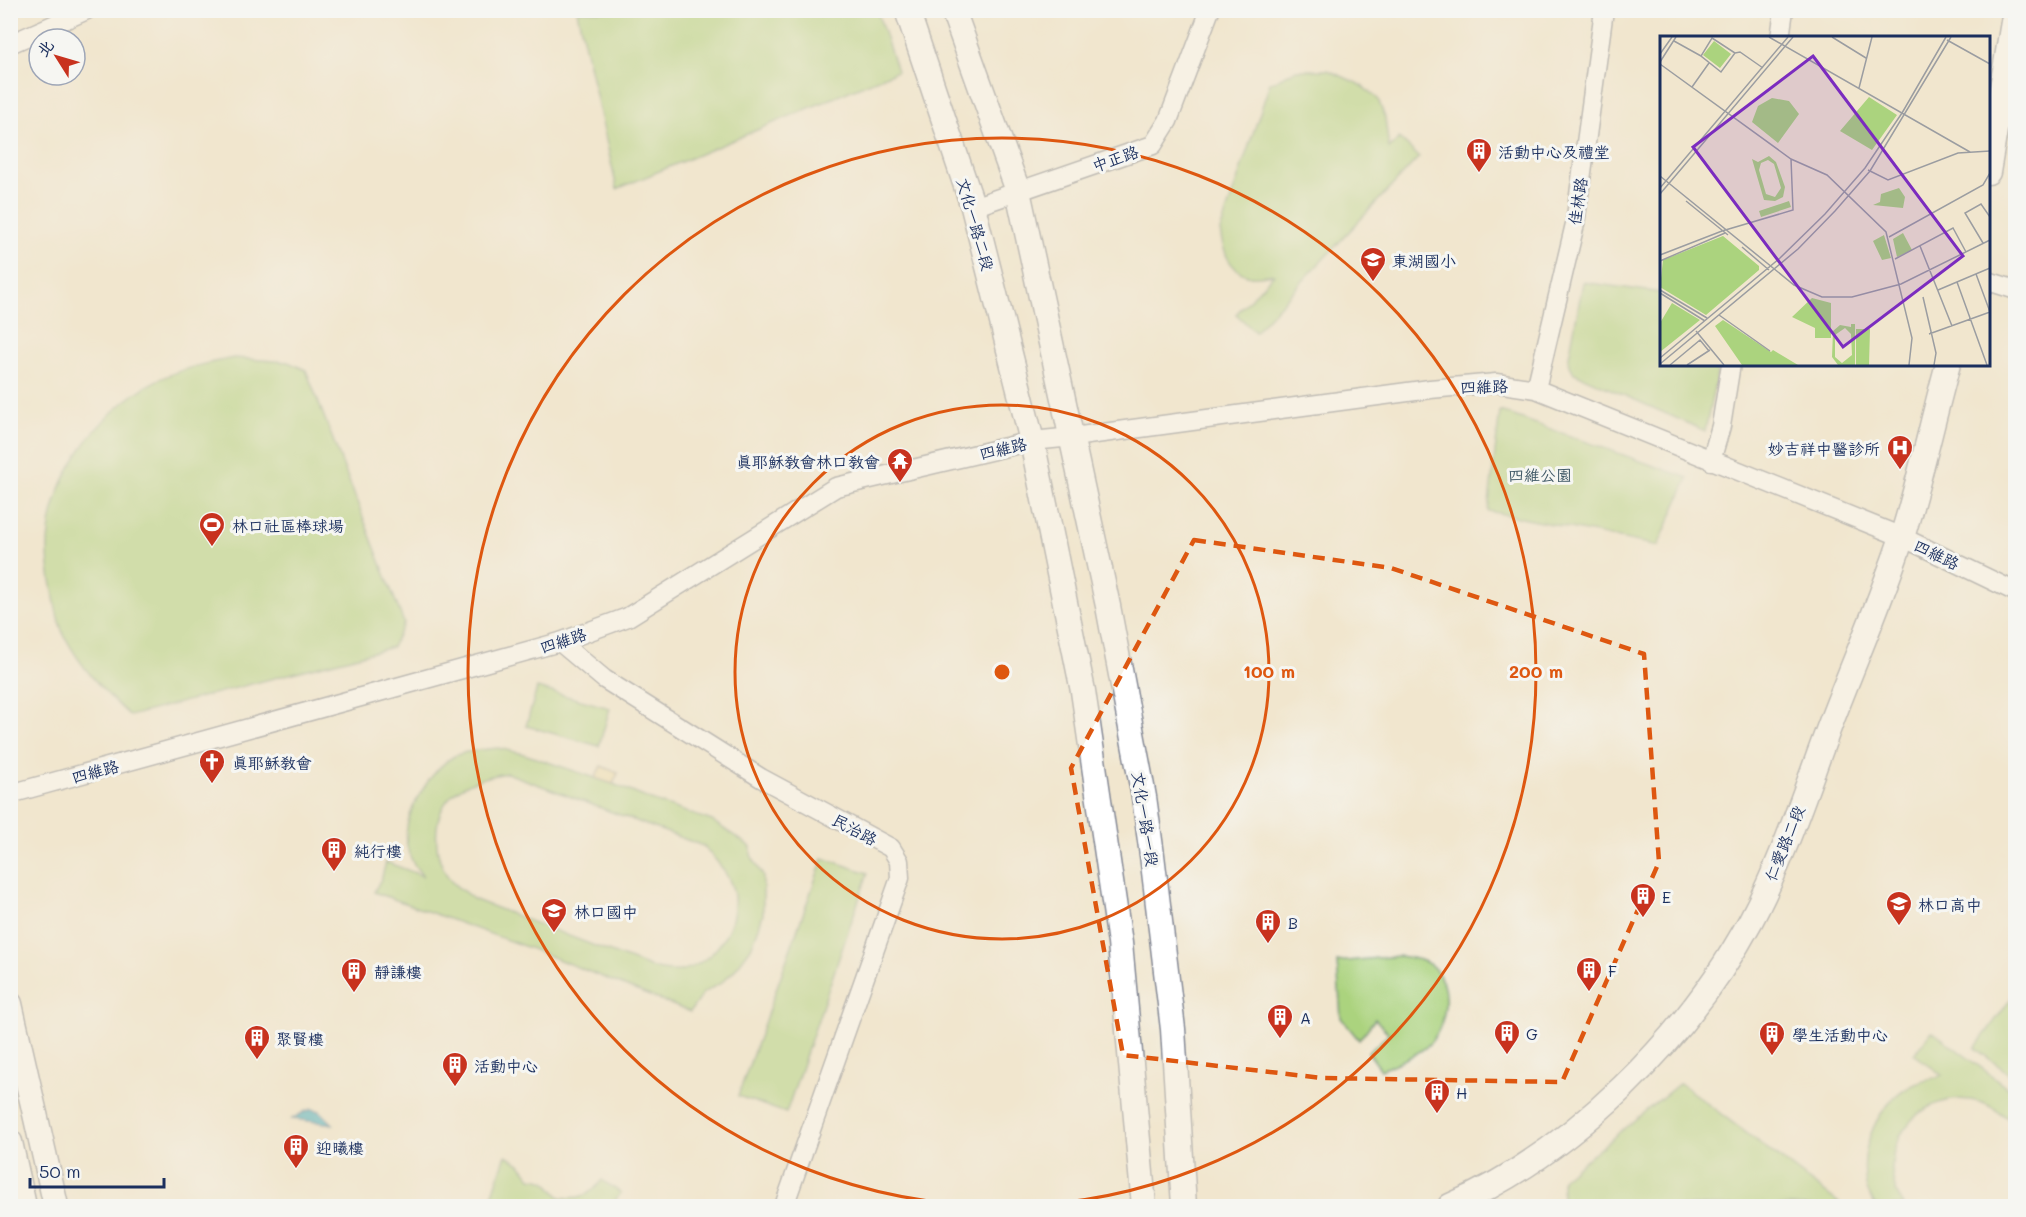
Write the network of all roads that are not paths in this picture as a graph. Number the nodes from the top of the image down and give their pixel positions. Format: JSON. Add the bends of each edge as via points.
{"nodes":[{"id":1,"x":87,"y":10,"type":"edge"},
{"id":2,"x":907,"y":10,"type":"edge"},
{"id":3,"x":953,"y":10,"type":"edge"},
{"id":4,"x":1210,"y":10,"type":"edge"},
{"id":5,"x":1604,"y":10,"type":"edge"},
{"id":6,"x":1784,"y":10,"type":"edge"},
{"id":7,"x":2015,"y":10,"type":"edge"},
{"id":8,"x":1780,"y":36,"type":"edge"},
{"id":9,"x":10,"y":44,"type":"edge"},
{"id":10,"x":1990,"y":166,"type":"edge"},
{"id":11,"x":1018,"y":191,"type":"junction"},
{"id":12,"x":973,"y":207,"type":"junction"},
{"id":13,"x":1990,"y":281,"type":"edge"},
{"id":14,"x":2016,"y":290,"type":"edge"},
{"id":15,"x":1731,"y":366,"type":"edge"},
{"id":16,"x":1947,"y":366,"type":"edge"},
{"id":17,"x":1536,"y":389,"type":"junction"},
{"id":18,"x":1073,"y":437,"type":"junction"},
{"id":19,"x":1032,"y":441,"type":"junction"},
{"id":20,"x":1711,"y":461,"type":"junction"},
{"id":21,"x":1902,"y":537,"type":"junction"},
{"id":22,"x":2016,"y":592,"type":"edge"},
{"id":23,"x":560,"y":642,"type":"junction"},
{"id":24,"x":10,"y":794,"type":"edge"},
{"id":25,"x":10,"y":1004,"type":"edge"},
{"id":26,"x":10,"y":1142,"type":"edge"},
{"id":27,"x":24,"y":1206,"type":"edge"},
{"id":28,"x":56,"y":1206,"type":"edge"},
{"id":29,"x":784,"y":1206,"type":"edge"},
{"id":30,"x":1144,"y":1206,"type":"edge"},
{"id":31,"x":1184,"y":1206,"type":"edge"},
{"id":32,"x":1450,"y":1206,"type":"edge"}],
"edges":[{"from":1,"to":9,"type":"street"},
{"from":2,"to":12,"type":"main road","name":"文化一路二段"},
{"from":3,"to":11,"type":"main road"},
{"from":4,"to":11,"type":"street","name":"中正路","via":[[1168,121],[1153,145]]},
{"from":5,"to":17,"type":"street","name":"佳林路","via":[[1575,224]]},
{"from":6,"to":8,"type":"street"},
{"from":7,"to":10,"type":"main road"},
{"from":11,"to":12,"type":"street","name":"中正路"},
{"from":11,"to":18,"type":"main road"},
{"from":12,"to":19,"type":"main road","name":"文化一路二段"},
{"from":13,"to":14,"type":"street"},
{"from":15,"to":20,"type":"street"},
{"from":16,"to":21,"type":"main road","name":"仁愛路二段"},
{"from":17,"to":18,"type":"street","name":"四維路","via":[[1496,382]]},
{"from":17,"to":20,"type":"street","name":"四維路"},
{"from":18,"to":19,"type":"street","name":"四維路"},
{"from":18,"to":31,"type":"main road","name":"文化一路一段","via":[[1144,797],[1173,1029]]},
{"from":19,"to":23,"type":"street","name":"四維路","via":[[836,487],[628,617]]},
{"from":19,"to":30,"type":"main road","via":[[1083,691],[1120,943]]},
{"from":20,"to":21,"type":"street","name":"四維路"},
{"from":21,"to":22,"type":"street","name":"四維路"},
{"from":21,"to":32,"type":"main road","name":"仁愛路二段","via":[[1783,849],[1751,919],[1705,995],[1632,1079],[1559,1142],[1509,1175]]},
{"from":23,"to":24,"type":"street","name":"四維路"},
{"from":23,"to":29,"type":"street","name":"民治路","via":[[604,679],[761,778],[891,848],[899,861],[900,878]]},
{"from":25,"to":28,"type":"main road"},
{"from":26,"to":27,"type":"main road"}]}
